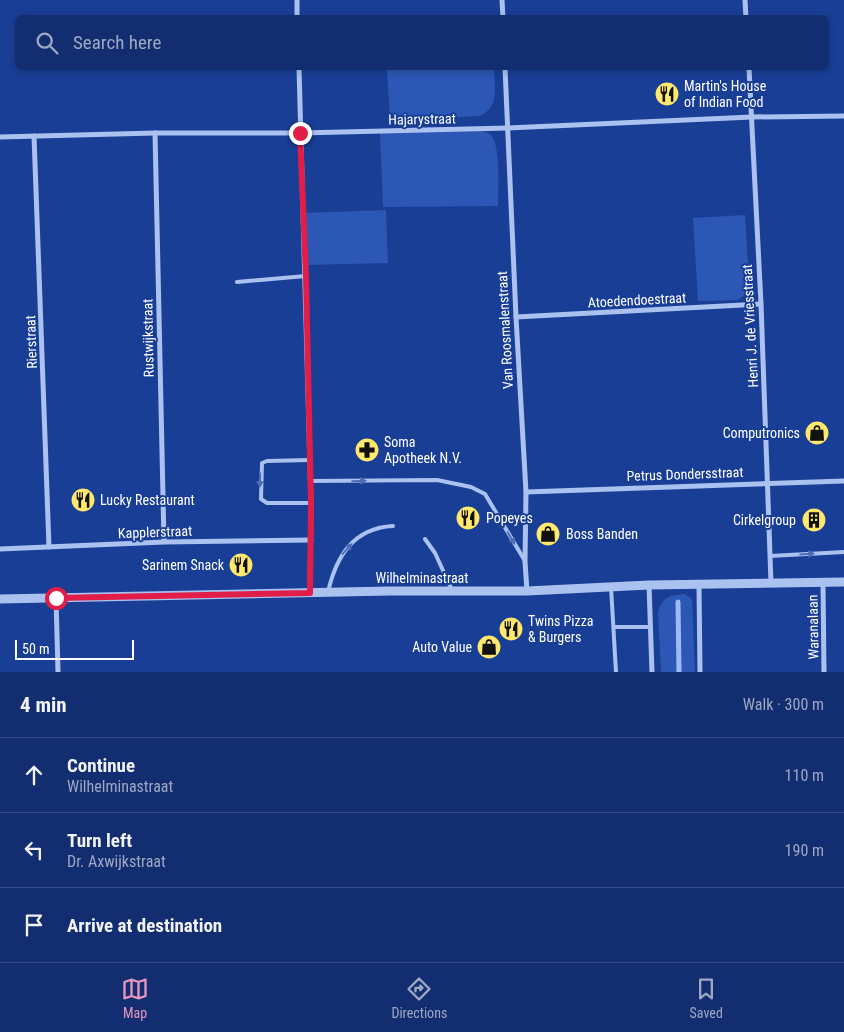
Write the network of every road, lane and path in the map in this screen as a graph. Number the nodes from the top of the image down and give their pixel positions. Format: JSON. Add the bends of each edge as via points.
{"nodes":[{"id":1,"x":297,"y":0,"type":"edge"},
{"id":2,"x":502,"y":0,"type":"edge"},
{"id":3,"x":745,"y":0,"type":"edge"},
{"id":4,"x":297,"y":15,"type":"edge"},
{"id":5,"x":503,"y":15,"type":"edge"},
{"id":6,"x":746,"y":15,"type":"edge"},
{"id":7,"x":299,"y":70,"type":"edge"},
{"id":8,"x":505,"y":70,"type":"edge"},
{"id":9,"x":749,"y":70,"type":"edge"},
{"id":10,"x":844,"y":116,"type":"edge"},
{"id":11,"x":752,"y":117,"type":"junction"},
{"id":12,"x":508,"y":128,"type":"junction"},
{"id":13,"x":155,"y":133,"type":"junction"},
{"id":14,"x":300,"y":133,"type":"junction"},
{"id":15,"x":34,"y":136,"type":"junction"},
{"id":16,"x":0,"y":137,"type":"edge"},
{"id":17,"x":306,"y":276,"type":"junction"},
{"id":18,"x":237,"y":282,"type":"dead end"},
{"id":19,"x":761,"y":304,"type":"junction"},
{"id":20,"x":516,"y":318,"type":"junction"},
{"id":21,"x":310,"y":460,"type":"junction"},
{"id":22,"x":310,"y":481,"type":"junction"},
{"id":23,"x":844,"y":481,"type":"edge"},
{"id":24,"x":768,"y":482,"type":"junction"},
{"id":25,"x":526,"y":492,"type":"junction"},
{"id":26,"x":311,"y":503,"type":"junction"},
{"id":27,"x":393,"y":526,"type":"dead end"},
{"id":28,"x":425,"y":539,"type":"dead end"},
{"id":29,"x":312,"y":540,"type":"junction"},
{"id":30,"x":164,"y":542,"type":"junction"},
{"id":31,"x":49,"y":547,"type":"junction"},
{"id":32,"x":0,"y":549,"type":"edge"},
{"id":33,"x":844,"y":552,"type":"edge"},
{"id":34,"x":770,"y":556,"type":"junction"},
{"id":35,"x":525,"y":562,"type":"junction"},
{"id":36,"x":823,"y":582,"type":"junction"},
{"id":37,"x":844,"y":582,"type":"edge"},
{"id":38,"x":772,"y":583,"type":"junction"},
{"id":39,"x":649,"y":585,"type":"junction"},
{"id":40,"x":699,"y":585,"type":"junction"},
{"id":41,"x":611,"y":587,"type":"junction"},
{"id":42,"x":453,"y":591,"type":"junction"},
{"id":43,"x":527,"y":591,"type":"junction"},
{"id":44,"x":328,"y":592,"type":"junction"},
{"id":45,"x":310,"y":593,"type":"junction"},
{"id":46,"x":56,"y":598,"type":"junction"},
{"id":47,"x":0,"y":599,"type":"edge"},
{"id":48,"x":614,"y":627,"type":"junction"},
{"id":49,"x":650,"y":627,"type":"junction"},
{"id":50,"x":58,"y":672,"type":"edge"},
{"id":51,"x":616,"y":672,"type":"edge"},
{"id":52,"x":652,"y":672,"type":"edge"},
{"id":53,"x":700,"y":672,"type":"edge"},
{"id":54,"x":824,"y":672,"type":"edge"}],
"edges":[{"from":1,"to":4,"type":"street"},
{"from":2,"to":5,"type":"street"},
{"from":3,"to":6,"type":"street"},
{"from":7,"to":14,"type":"street"},
{"from":8,"to":12,"type":"street","name":"Van Roosmalenstraat"},
{"from":9,"to":11,"type":"street","name":"Henri J. de Vriesstraat"},
{"from":10,"to":11,"type":"street","name":"Hajarystraat"},
{"from":11,"to":12,"type":"street","name":"Hajarystraat"},
{"from":11,"to":19,"type":"street","name":"Henri J. de Vriesstraat"},
{"from":12,"to":14,"type":"street","name":"Hajarystraat"},
{"from":12,"to":20,"type":"street","name":"Van Roosmalenstraat"},
{"from":13,"to":14,"type":"street","name":"Hajarystraat"},
{"from":13,"to":15,"type":"street","name":"Hajarystraat"},
{"from":13,"to":30,"type":"street","name":"Rustwijkstraat"},
{"from":14,"to":17,"type":"street"},
{"from":15,"to":16,"type":"street","name":"Hajarystraat"},
{"from":15,"to":31,"type":"street","name":"Rierstraat"},
{"from":17,"to":18,"type":"lane"},
{"from":17,"to":21,"type":"street"},
{"from":19,"to":20,"type":"street","name":"Atoedendoestraat"},
{"from":19,"to":24,"type":"street","name":"Henri J. de Vriesstraat"},
{"from":20,"to":25,"type":"street","name":"Van Roosmalenstraat"},
{"from":21,"to":22,"type":"street"},
{"from":21,"to":26,"type":"lane","one_way":true,"via":[[262,463],[260,494],[261,500],[267,503]]},
{"from":22,"to":26,"type":"street"},
{"from":22,"to":35,"type":"lane","one_way":true,"via":[[438,480],[478,490],[486,494]]},
{"from":23,"to":24,"type":"street","name":"Petrus Dondersstraat"},
{"from":24,"to":25,"type":"street","name":"Petrus Dondersstraat"},
{"from":24,"to":34,"type":"street","name":"Henri J. de Vriesstraat"},
{"from":25,"to":35,"type":"street","name":"Van Roosmalenstraat"},
{"from":26,"to":29,"type":"street"},
{"from":44,"to":27,"type":"lane","one_way":true,"via":[[332,572],[346,549],[367,532]]},
{"from":28,"to":42,"type":"lane"},
{"from":29,"to":30,"type":"street","name":"Kapplerstraat"},
{"from":29,"to":45,"type":"street"},
{"from":30,"to":31,"type":"street","name":"Kapplerstraat"},
{"from":31,"to":32,"type":"street","name":"Kapplerstraat"},
{"from":34,"to":33,"type":"lane","one_way":true},
{"from":34,"to":38,"type":"street","name":"Henri J. de Vriesstraat"},
{"from":35,"to":43,"type":"street","name":"Van Roosmalenstraat"},
{"from":36,"to":37,"type":"street","name":"Wilhelminastraat"},
{"from":36,"to":38,"type":"street","name":"Wilhelminastraat"},
{"from":36,"to":54,"type":"street","name":"Waranalaan"},
{"from":38,"to":40,"type":"street","name":"Wilhelminastraat"},
{"from":39,"to":40,"type":"street","name":"Wilhelminastraat"},
{"from":39,"to":41,"type":"street","name":"Wilhelminastraat"},
{"from":39,"to":49,"type":"street"},
{"from":40,"to":53,"type":"street"},
{"from":41,"to":43,"type":"street","name":"Wilhelminastraat"},
{"from":41,"to":48,"type":"lane"},
{"from":42,"to":43,"type":"street","name":"Wilhelminastraat"},
{"from":42,"to":44,"type":"street","name":"Wilhelminastraat"},
{"from":44,"to":45,"type":"street","name":"Wilhelminastraat"},
{"from":45,"to":46,"type":"street","name":"Wilhelminastraat"},
{"from":46,"to":47,"type":"street","name":"Wilhelminastraat"},
{"from":46,"to":50,"type":"street"},
{"from":48,"to":49,"type":"lane"},
{"from":48,"to":51,"type":"lane"},
{"from":49,"to":52,"type":"street"}]}
